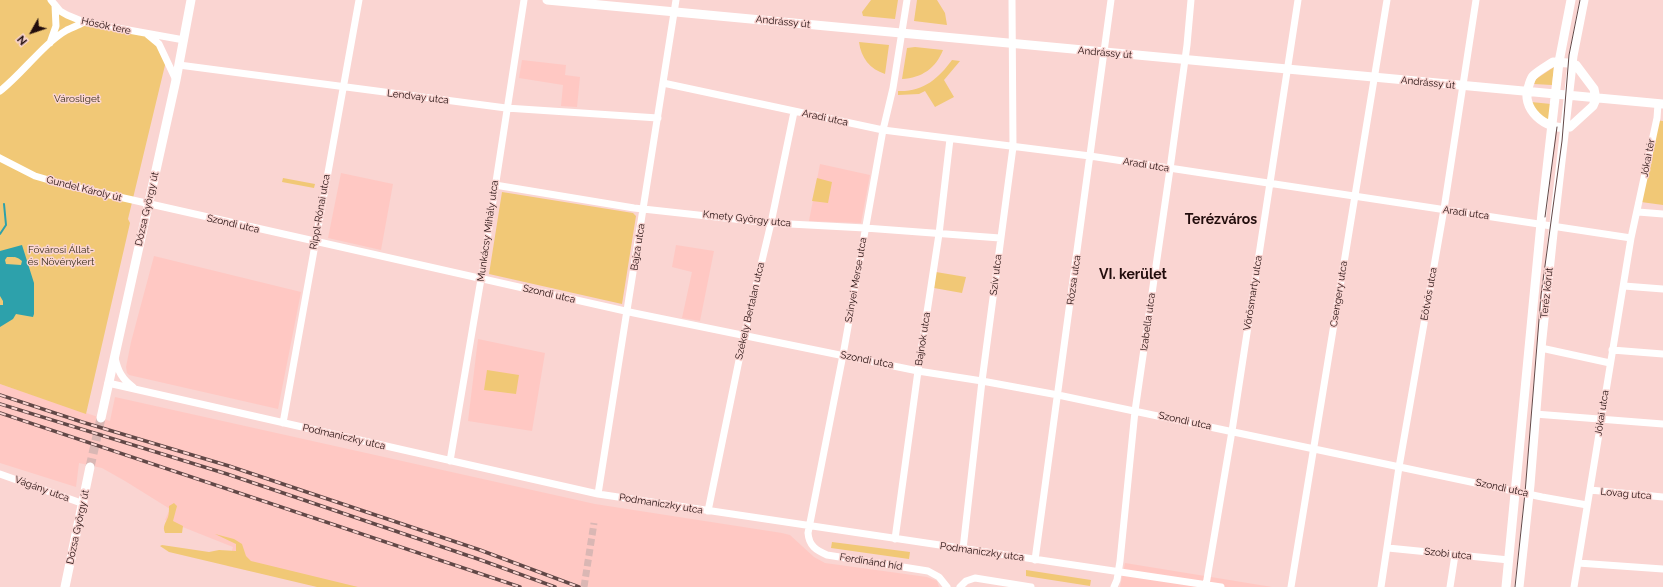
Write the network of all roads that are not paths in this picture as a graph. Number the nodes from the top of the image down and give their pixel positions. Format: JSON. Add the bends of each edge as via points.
{"nodes":[{"id":1,"x":191,"y":0,"type":"edge"},
{"id":2,"x":359,"y":0,"type":"edge"},
{"id":3,"x":524,"y":0,"type":"edge"},
{"id":4,"x":547,"y":0,"type":"edge"},
{"id":5,"x":676,"y":0,"type":"edge"},
{"id":6,"x":907,"y":0,"type":"edge"},
{"id":7,"x":1012,"y":0,"type":"edge"},
{"id":8,"x":1111,"y":0,"type":"edge"},
{"id":9,"x":1191,"y":0,"type":"edge"},
{"id":10,"x":1298,"y":0,"type":"edge"},
{"id":11,"x":1386,"y":0,"type":"edge"},
{"id":12,"x":1476,"y":0,"type":"edge"},
{"id":13,"x":1571,"y":0,"type":"edge"},
{"id":14,"x":1584,"y":0,"type":"edge"},
{"id":15,"x":53,"y":2,"type":"edge"},
{"id":16,"x":674,"y":12,"type":"junction"},
{"id":17,"x":84,"y":22,"type":"junction"},
{"id":18,"x":145,"y":33,"type":"junction"},
{"id":19,"x":902,"y":33,"type":"junction"},
{"id":20,"x":184,"y":40,"type":"junction"},
{"id":21,"x":49,"y":44,"type":"junction"},
{"id":22,"x":1012,"y":44,"type":"junction"},
{"id":23,"x":1104,"y":53,"type":"junction"},
{"id":24,"x":1185,"y":60,"type":"junction"},
{"id":25,"x":1559,"y":62,"type":"junction"},
{"id":26,"x":1572,"y":64,"type":"junction"},
{"id":27,"x":179,"y":65,"type":"junction"},
{"id":28,"x":1288,"y":69,"type":"junction"},
{"id":29,"x":1374,"y":78,"type":"junction"},
{"id":30,"x":176,"y":80,"type":"junction"},
{"id":31,"x":663,"y":83,"type":"junction"},
{"id":32,"x":1463,"y":86,"type":"junction"},
{"id":33,"x":343,"y":88,"type":"junction"},
{"id":34,"x":0,"y":91,"type":"edge"},
{"id":35,"x":1526,"y":92,"type":"junction"},
{"id":36,"x":1556,"y":95,"type":"junction"},
{"id":37,"x":1569,"y":96,"type":"junction"},
{"id":38,"x":1596,"y":99,"type":"junction"},
{"id":39,"x":1661,"y":104,"type":"edge"},
{"id":40,"x":506,"y":108,"type":"junction"},
{"id":41,"x":794,"y":112,"type":"junction"},
{"id":42,"x":658,"y":118,"type":"junction"},
{"id":43,"x":1552,"y":126,"type":"junction"},
{"id":44,"x":1565,"y":128,"type":"junction"},
{"id":45,"x":883,"y":130,"type":"junction"},
{"id":46,"x":950,"y":139,"type":"junction"},
{"id":47,"x":1013,"y":147,"type":"junction"},
{"id":48,"x":1090,"y":156,"type":"junction"},
{"id":49,"x":0,"y":158,"type":"edge"},
{"id":50,"x":1170,"y":169,"type":"junction"},
{"id":51,"x":1270,"y":184,"type":"junction"},
{"id":52,"x":495,"y":185,"type":"junction"},
{"id":53,"x":1356,"y":197,"type":"junction"},
{"id":54,"x":148,"y":204,"type":"junction"},
{"id":55,"x":644,"y":208,"type":"junction"},
{"id":56,"x":1444,"y":209,"type":"junction"},
{"id":57,"x":1638,"y":212,"type":"junction"},
{"id":58,"x":1663,"y":214,"type":"edge"},
{"id":59,"x":771,"y":223,"type":"junction"},
{"id":60,"x":1541,"y":224,"type":"junction"},
{"id":61,"x":1554,"y":226,"type":"junction"},
{"id":62,"x":865,"y":228,"type":"junction"},
{"id":63,"x":939,"y":234,"type":"junction"},
{"id":64,"x":1000,"y":238,"type":"junction"},
{"id":65,"x":1631,"y":238,"type":"junction"},
{"id":66,"x":315,"y":242,"type":"junction"},
{"id":67,"x":481,"y":279,"type":"junction"},
{"id":68,"x":1624,"y":286,"type":"junction"},
{"id":69,"x":1663,"y":289,"type":"edge"},
{"id":70,"x":628,"y":312,"type":"junction"},
{"id":71,"x":744,"y":336,"type":"junction"},
{"id":72,"x":1541,"y":348,"type":"junction"},
{"id":73,"x":1612,"y":350,"type":"junction"},
{"id":74,"x":1663,"y":354,"type":"edge"},
{"id":75,"x":843,"y":355,"type":"junction"},
{"id":76,"x":114,"y":356,"type":"junction"},
{"id":77,"x":1610,"y":363,"type":"junction"},
{"id":78,"x":918,"y":370,"type":"junction"},
{"id":79,"x":982,"y":380,"type":"junction"},
{"id":80,"x":108,"y":383,"type":"junction"},
{"id":81,"x":134,"y":389,"type":"junction"},
{"id":82,"x":1058,"y":395,"type":"junction"},
{"id":83,"x":1135,"y":411,"type":"junction"},
{"id":84,"x":1535,"y":414,"type":"junction"},
{"id":85,"x":101,"y":418,"type":"tunnel mouth"},
{"id":86,"x":1602,"y":420,"type":"junction"},
{"id":87,"x":283,"y":423,"type":"junction"},
{"id":88,"x":1663,"y":424,"type":"edge"},
{"id":89,"x":1232,"y":431,"type":"junction"},
{"id":90,"x":1314,"y":448,"type":"junction"},
{"id":91,"x":450,"y":461,"type":"junction"},
{"id":92,"x":90,"y":466,"type":"tunnel mouth"},
{"id":93,"x":1399,"y":467,"type":"junction"},
{"id":94,"x":0,"y":474,"type":"edge"},
{"id":95,"x":1590,"y":490,"type":"junction"},
{"id":96,"x":1515,"y":491,"type":"junction"},
{"id":97,"x":598,"y":494,"type":"junction"},
{"id":98,"x":1529,"y":494,"type":"junction"},
{"id":99,"x":1663,"y":497,"type":"edge"},
{"id":100,"x":84,"y":504,"type":"junction"},
{"id":101,"x":1587,"y":505,"type":"junction"},
{"id":102,"x":708,"y":511,"type":"junction"},
{"id":103,"x":810,"y":527,"type":"junction"},
{"id":104,"x":895,"y":539,"type":"junction"},
{"id":105,"x":1388,"y":548,"type":"junction"},
{"id":106,"x":963,"y":550,"type":"junction"},
{"id":107,"x":1455,"y":554,"type":"junction"},
{"id":108,"x":1036,"y":560,"type":"junction"},
{"id":109,"x":1509,"y":560,"type":"junction"},
{"id":110,"x":1578,"y":563,"type":"junction"},
{"id":111,"x":1663,"y":569,"type":"edge"},
{"id":112,"x":1119,"y":572,"type":"junction"},
{"id":113,"x":1206,"y":585,"type":"junction"},
{"id":114,"x":66,"y":587,"type":"edge"},
{"id":115,"x":947,"y":587,"type":"edge"},
{"id":116,"x":960,"y":587,"type":"edge"},
{"id":117,"x":1032,"y":587,"type":"edge"},
{"id":118,"x":1114,"y":587,"type":"edge"},
{"id":119,"x":1221,"y":587,"type":"edge"},
{"id":120,"x":1291,"y":587,"type":"edge"},
{"id":121,"x":1381,"y":587,"type":"edge"},
{"id":122,"x":1450,"y":587,"type":"edge"},
{"id":123,"x":1506,"y":587,"type":"edge"},
{"id":124,"x":1519,"y":587,"type":"edge"},
{"id":125,"x":1574,"y":587,"type":"edge"}],
"edges":[{"from":1,"to":20,"type":"main road","name":"Dózsa György út"},
{"from":2,"to":33,"type":"street","name":"Rippl-Rónai utca"},
{"from":3,"to":40,"type":"street","name":"Munkácsy Mihály utca"},
{"from":4,"to":16,"type":"main road","name":"Andrássy út"},
{"from":5,"to":16,"type":"street","name":"Bajza utca"},
{"from":6,"to":19,"type":"street","name":"Szinyei Merse utca"},
{"from":7,"to":22,"type":"street","name":"Szív utca"},
{"from":8,"to":23,"type":"street","name":"Rózsa utca"},
{"from":9,"to":24,"type":"street","name":"Izabella utca"},
{"from":10,"to":28,"type":"street","name":"Vörösmarty utca"},
{"from":11,"to":29,"type":"street","name":"Csengery utca"},
{"from":12,"to":32,"type":"street","name":"Eötvös utca"},
{"from":13,"to":25,"type":"main road","name":"Teréz körút"},
{"from":14,"to":26,"type":"main road","name":"Teréz körút"},
{"from":15,"to":17,"type":"street","name":"Hősök tere","via":[[67,15]]},
{"from":15,"to":21,"type":"street","via":[[56,26]]},
{"from":16,"to":19,"type":"main road","name":"Andrássy út"},
{"from":16,"to":31,"type":"street","name":"Bajza utca"},
{"from":17,"to":18,"type":"street","name":"Hősök tere"},
{"from":17,"to":21,"type":"street"},
{"from":18,"to":20,"type":"street","name":"Hősök tere"},
{"from":18,"to":30,"type":"street","name":"Hősök tere","via":[[159,44]]},
{"from":19,"to":22,"type":"main road","name":"Andrássy út"},
{"from":19,"to":45,"type":"street","name":"Szinyei Merse utca"},
{"from":20,"to":27,"type":"main road","name":"Dózsa György út"},
{"from":21,"to":34,"type":"street"},
{"from":22,"to":23,"type":"main road","name":"Andrássy út"},
{"from":22,"to":47,"type":"street","name":"Szív utca"},
{"from":23,"to":24,"type":"main road","name":"Andrássy út"},
{"from":23,"to":48,"type":"street","name":"Rózsa utca"},
{"from":24,"to":28,"type":"main road","name":"Andrássy út"},
{"from":24,"to":50,"type":"street","name":"Izabella utca"},
{"from":25,"to":26,"type":"main road"},
{"from":25,"to":35,"type":"main road","via":[[1553,62],[1532,77]]},
{"from":25,"to":36,"type":"main road","name":"Teréz körút"},
{"from":26,"to":37,"type":"main road","name":"Teréz körút"},
{"from":26,"to":38,"type":"main road","via":[[1576,65],[1594,89]]},
{"from":27,"to":30,"type":"main road","name":"Dózsa György út"},
{"from":27,"to":33,"type":"street","name":"Lendvay utca"},
{"from":28,"to":29,"type":"main road","name":"Andrássy út"},
{"from":28,"to":51,"type":"street","name":"Vörösmarty utca"},
{"from":29,"to":32,"type":"main road","name":"Andrássy út"},
{"from":29,"to":53,"type":"street","name":"Csengery utca"},
{"from":30,"to":54,"type":"main road","name":"Dózsa György út"},
{"from":31,"to":41,"type":"street","name":"Aradi utca"},
{"from":31,"to":42,"type":"street","name":"Bajza utca"},
{"from":32,"to":35,"type":"main road","name":"Andrássy út"},
{"from":32,"to":56,"type":"street","name":"Eötvös utca"},
{"from":33,"to":40,"type":"street","name":"Lendvay utca"},
{"from":33,"to":66,"type":"street","name":"Rippl-Rónai utca"},
{"from":35,"to":36,"type":"main road","name":"Andrássy út"},
{"from":35,"to":43,"type":"main road","via":[[1529,108],[1546,124]]},
{"from":36,"to":37,"type":"main road","name":"Andrássy út"},
{"from":36,"to":43,"type":"main road","name":"Teréz körút"},
{"from":37,"to":38,"type":"main road","name":"Andrássy út"},
{"from":37,"to":44,"type":"main road","name":"Teréz körút"},
{"from":38,"to":39,"type":"main road","name":"Andrássy út"},
{"from":38,"to":44,"type":"main road","via":[[1593,106],[1570,127]]},
{"from":39,"to":57,"type":"street","name":"Jókai tér"},
{"from":40,"to":42,"type":"street","name":"Lendvay utca"},
{"from":40,"to":52,"type":"street","name":"Munkácsy Mihály utca"},
{"from":41,"to":45,"type":"street","name":"Aradi utca"},
{"from":41,"to":59,"type":"street","name":"Székely Bertalan utca"},
{"from":42,"to":55,"type":"street","name":"Bajza utca"},
{"from":43,"to":44,"type":"main road"},
{"from":43,"to":60,"type":"main road","name":"Teréz körút"},
{"from":44,"to":61,"type":"main road","name":"Teréz körút"},
{"from":45,"to":46,"type":"street","name":"Aradi utca"},
{"from":45,"to":62,"type":"street","name":"Szinyei Merse utca"},
{"from":46,"to":47,"type":"street","name":"Aradi utca"},
{"from":46,"to":63,"type":"street","name":"Bajnok utca"},
{"from":47,"to":48,"type":"street","name":"Aradi utca"},
{"from":47,"to":64,"type":"street","name":"Szív utca"},
{"from":48,"to":50,"type":"street","name":"Aradi utca"},
{"from":48,"to":82,"type":"street","name":"Rózsa utca"},
{"from":49,"to":54,"type":"street","name":"Gundel Károly út","via":[[49,181]]},
{"from":50,"to":51,"type":"street","name":"Aradi utca"},
{"from":50,"to":83,"type":"street","name":"Izabella utca"},
{"from":51,"to":53,"type":"street","name":"Aradi utca"},
{"from":51,"to":89,"type":"street","name":"Vörösmarty utca"},
{"from":52,"to":55,"type":"street","name":"Kmety György utca"},
{"from":52,"to":67,"type":"street","name":"Munkácsy Mihály utca"},
{"from":53,"to":56,"type":"street","name":"Aradi utca"},
{"from":53,"to":90,"type":"street","name":"Csengery utca"},
{"from":54,"to":66,"type":"street","name":"Szondi utca"},
{"from":54,"to":76,"type":"main road","name":"Dózsa György út"},
{"from":55,"to":59,"type":"street","name":"Kmety György utca"},
{"from":55,"to":70,"type":"street","name":"Bajza utca"},
{"from":56,"to":60,"type":"street","name":"Aradi utca"},
{"from":56,"to":93,"type":"street","name":"Eötvös utca"},
{"from":57,"to":58,"type":"street"},
{"from":57,"to":65,"type":"street","name":"Jókai tér"},
{"from":59,"to":62,"type":"street","name":"Kmety György utca"},
{"from":59,"to":71,"type":"street","name":"Székely Bertalan utca"},
{"from":60,"to":61,"type":"street","name":"Aradi utca"},
{"from":60,"to":96,"type":"main road","name":"Teréz körút"},
{"from":61,"to":65,"type":"street","name":"Aradi utca"},
{"from":61,"to":72,"type":"main road","name":"Teréz körút"},
{"from":62,"to":63,"type":"street","name":"Kmety György utca"},
{"from":62,"to":75,"type":"street","name":"Szinyei Merse utca"},
{"from":63,"to":64,"type":"street","name":"Kmety György utca"},
{"from":63,"to":78,"type":"street","name":"Bajnok utca"},
{"from":64,"to":79,"type":"street","name":"Szív utca"},
{"from":65,"to":68,"type":"street","name":"Jókai utca"},
{"from":66,"to":67,"type":"street","name":"Szondi utca"},
{"from":66,"to":87,"type":"street","name":"Rippl-Rónai utca"},
{"from":67,"to":70,"type":"street","name":"Szondi utca"},
{"from":67,"to":91,"type":"street","name":"Munkácsy Mihály utca"},
{"from":68,"to":69,"type":"street"},
{"from":68,"to":73,"type":"street","name":"Jókai utca"},
{"from":70,"to":71,"type":"street","name":"Szondi utca"},
{"from":70,"to":97,"type":"street","name":"Bajza utca"},
{"from":71,"to":75,"type":"street","name":"Szondi utca"},
{"from":71,"to":102,"type":"street","name":"Székely Bertalan utca"},
{"from":72,"to":77,"type":"street"},
{"from":72,"to":84,"type":"main road","name":"Teréz körút"},
{"from":73,"to":74,"type":"street"},
{"from":73,"to":77,"type":"street","name":"Jókai utca"},
{"from":75,"to":78,"type":"street","name":"Szondi utca"},
{"from":75,"to":103,"type":"street","name":"Szinyei Merse utca"},
{"from":76,"to":80,"type":"main road","name":"Dózsa György út"},
{"from":76,"to":81,"type":"street","via":[[119,372]]},
{"from":77,"to":86,"type":"street","name":"Jókai utca"},
{"from":78,"to":79,"type":"street","name":"Szondi utca"},
{"from":78,"to":104,"type":"street","name":"Bajnok utca"},
{"from":79,"to":82,"type":"street","name":"Szondi utca"},
{"from":79,"to":106,"type":"street","name":"Szív utca"},
{"from":80,"to":81,"type":"street","name":"Podmaniczky utca"},
{"from":80,"to":85,"type":"main road","name":"Dózsa György út"},
{"from":81,"to":87,"type":"street","name":"Podmaniczky utca"},
{"from":82,"to":83,"type":"street","name":"Szondi utca"},
{"from":82,"to":108,"type":"street","name":"Rózsa utca"},
{"from":83,"to":89,"type":"street","name":"Szondi utca"},
{"from":83,"to":112,"type":"street","name":"Izabella utca"},
{"from":84,"to":86,"type":"street"},
{"from":84,"to":98,"type":"main road","name":"Teréz körút"},
{"from":86,"to":88,"type":"street"},
{"from":86,"to":95,"type":"street","name":"Jókai utca"},
{"from":87,"to":91,"type":"street","name":"Podmaniczky utca"},
{"from":89,"to":90,"type":"street","name":"Szondi utca"},
{"from":89,"to":113,"type":"street","name":"Vörösmarty utca"},
{"from":90,"to":93,"type":"street","name":"Szondi utca"},
{"from":90,"to":120,"type":"street","name":"Csengery utca"},
{"from":91,"to":97,"type":"street","name":"Podmaniczky utca"},
{"from":92,"to":100,"type":"main road","name":"Dózsa György út"},
{"from":93,"to":96,"type":"street","name":"Szondi utca"},
{"from":93,"to":105,"type":"street","name":"Eötvös utca"},
{"from":94,"to":100,"type":"street","name":"Vágány utca"},
{"from":95,"to":99,"type":"street","name":"Lovag utca"},
{"from":95,"to":101,"type":"street","name":"Jókai utca"},
{"from":96,"to":98,"type":"street","name":"Szondi utca"},
{"from":96,"to":109,"type":"main road","name":"Teréz körút"},
{"from":97,"to":102,"type":"street","name":"Podmaniczky utca"},
{"from":98,"to":101,"type":"street","name":"Szondi utca"},
{"from":98,"to":124,"type":"main road","name":"Teréz körút"},
{"from":100,"to":114,"type":"main road","name":"Dózsa György út"},
{"from":101,"to":110,"type":"street","name":"Jókai utca"},
{"from":102,"to":103,"type":"street","name":"Podmaniczky utca"},
{"from":103,"to":104,"type":"street","name":"Podmaniczky utca"},
{"from":103,"to":115,"type":"street","name":"Ferdinánd híd","via":[[809,541],[817,551],[827,555],[928,572],[939,577]]},
{"from":104,"to":106,"type":"street","name":"Podmaniczky utca"},
{"from":105,"to":107,"type":"street","name":"Szobi utca"},
{"from":105,"to":121,"type":"street","name":"Eötvös utca"},
{"from":106,"to":108,"type":"street","name":"Podmaniczky utca"},
{"from":107,"to":109,"type":"street","name":"Szobi utca"},
{"from":107,"to":122,"type":"street"},
{"from":108,"to":112,"type":"street","name":"Podmaniczky utca"},
{"from":109,"to":123,"type":"main road","name":"Teréz körút"},
{"from":110,"to":111,"type":"street"},
{"from":110,"to":125,"type":"street","name":"Jókai utca"},
{"from":112,"to":113,"type":"street","name":"Podmaniczky utca"},
{"from":112,"to":118,"type":"street"},
{"from":113,"to":119,"type":"street","name":"Podmaniczky utca"},
{"from":116,"to":117,"type":"street","via":[[966,581],[975,578]]}]}
